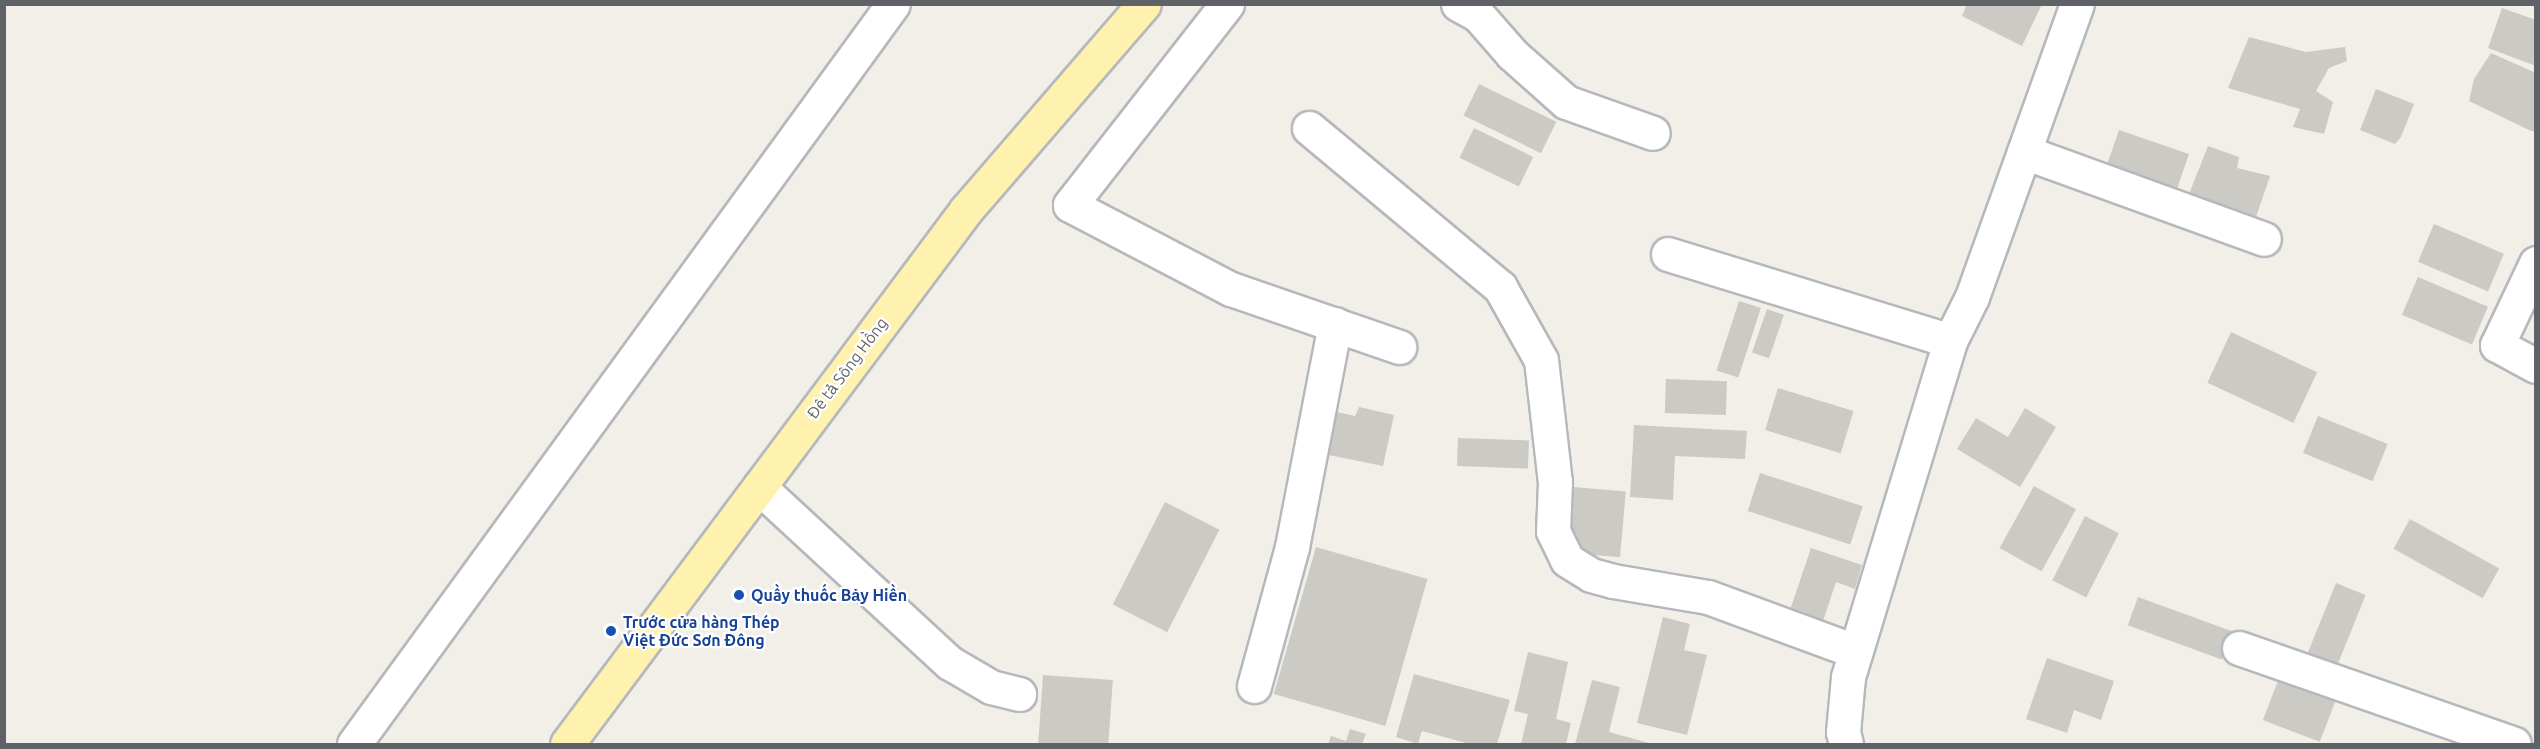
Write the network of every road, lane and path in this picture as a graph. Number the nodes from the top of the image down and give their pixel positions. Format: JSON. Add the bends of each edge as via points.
{"nodes":[{"id":1,"x":893,"y":4,"type":"edge"},
{"id":2,"x":1144,"y":4,"type":"edge"},
{"id":3,"x":1227,"y":4,"type":"edge"},
{"id":4,"x":1458,"y":4,"type":"edge"},
{"id":5,"x":2077,"y":4,"type":"edge"},
{"id":6,"x":1309,"y":128,"type":"dead end"},
{"id":7,"x":1653,"y":133,"type":"dead end"},
{"id":8,"x":2024,"y":152,"type":"junction"},
{"id":9,"x":2264,"y":239,"type":"dead end"},
{"id":10,"x":1668,"y":254,"type":"dead end"},
{"id":11,"x":2535,"y":263,"type":"edge"},
{"id":12,"x":1335,"y":324,"type":"junction"},
{"id":13,"x":1950,"y":340,"type":"junction"},
{"id":14,"x":1399,"y":347,"type":"dead end"},
{"id":15,"x":2535,"y":366,"type":"edge"},
{"id":16,"x":759,"y":487,"type":"junction"},
{"id":17,"x":2239,"y":648,"type":"dead end"},
{"id":18,"x":1855,"y":651,"type":"junction"},
{"id":19,"x":1254,"y":686,"type":"dead end"},
{"id":20,"x":1019,"y":694,"type":"dead end"},
{"id":21,"x":354,"y":744,"type":"edge"},
{"id":22,"x":567,"y":744,"type":"edge"},
{"id":23,"x":1846,"y":744,"type":"edge"},
{"id":24,"x":2514,"y":744,"type":"edge"}],
"edges":[{"from":1,"to":21,"type":"street"},
{"from":2,"to":16,"type":"main road","name":"Đê tả Sông Hồng","via":[[966,210]]},
{"from":3,"to":12,"type":"street","via":[[1070,206],[1231,289]]},
{"from":4,"to":7,"type":"street","via":[[1478,15],[1512,54],[1566,102]]},
{"from":5,"to":8,"type":"street"},
{"from":6,"to":18,"type":"street","via":[[1500,287],[1541,360],[1555,482],[1553,531],[1567,560],[1591,575],[1613,581],[1708,597]]},
{"from":8,"to":9,"type":"street"},
{"from":8,"to":13,"type":"street","via":[[1972,297]]},
{"from":10,"to":13,"type":"street"},
{"from":11,"to":15,"type":"street","via":[[2497,345]]},
{"from":12,"to":14,"type":"street"},
{"from":12,"to":19,"type":"street","via":[[1292,547]]},
{"from":13,"to":18,"type":"street"},
{"from":16,"to":20,"type":"street","via":[[950,663],[991,687]]},
{"from":16,"to":22,"type":"main road","name":"Đê tả Sông Hồng"},
{"from":17,"to":24,"type":"street"},
{"from":18,"to":23,"type":"street","via":[[1848,677]]}]}
